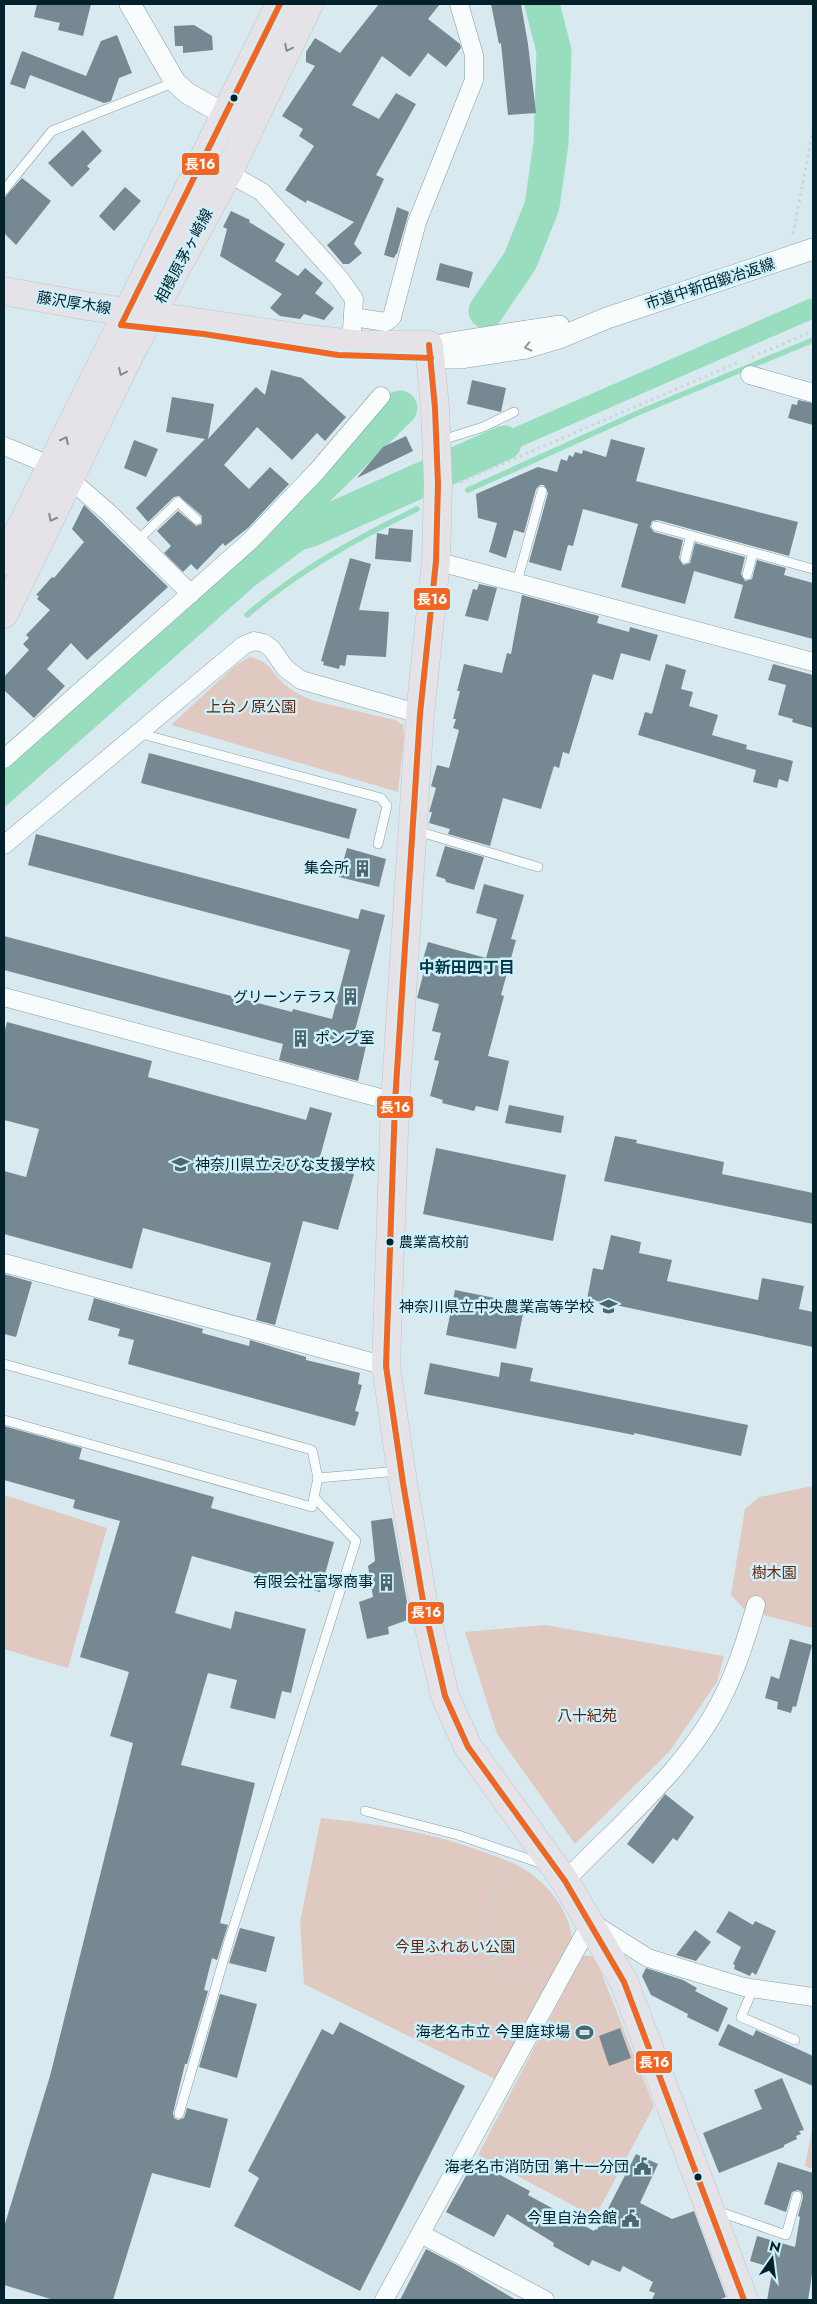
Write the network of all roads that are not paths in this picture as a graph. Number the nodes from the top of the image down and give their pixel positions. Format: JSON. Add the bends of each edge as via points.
{"nodes":[{"id":1,"x":130,"y":4,"type":"edge"},
{"id":2,"x":280,"y":4,"type":"edge"},
{"id":3,"x":309,"y":4,"type":"edge"},
{"id":4,"x":459,"y":4,"type":"edge"},
{"id":5,"x":175,"y":82,"type":"junction"},
{"id":6,"x":224,"y":114,"type":"junction"},
{"id":7,"x":228,"y":173,"type":"junction"},
{"id":8,"x":4,"y":190,"type":"edge"},
{"id":9,"x":805,"y":252,"type":"edge"},
{"id":10,"x":4,"y":291,"type":"edge"},
{"id":11,"x":4,"y":306,"type":"edge"},
{"id":12,"x":353,"y":317,"type":"junction"},
{"id":13,"x":136,"y":320,"type":"junction"},
{"id":14,"x":350,"y":344,"type":"junction"},
{"id":15,"x":430,"y":352,"type":"junction"},
{"id":16,"x":746,"y":368,"type":"road end"},
{"id":17,"x":813,"y":392,"type":"edge"},
{"id":18,"x":381,"y":396,"type":"dead end"},
{"id":19,"x":514,"y":412,"type":"dead end"},
{"id":20,"x":4,"y":446,"type":"edge"},
{"id":21,"x":436,"y":447,"type":"junction"},
{"id":22,"x":61,"y":473,"type":"junction"},
{"id":23,"x":542,"y":490,"type":"dead end"},
{"id":24,"x":197,"y":520,"type":"dead end"},
{"id":25,"x":656,"y":526,"type":"dead end"},
{"id":26,"x":691,"y":535,"type":"junction"},
{"id":27,"x":138,"y":541,"type":"junction"},
{"id":28,"x":753,"y":553,"type":"junction"},
{"id":29,"x":685,"y":559,"type":"dead end"},
{"id":30,"x":4,"y":561,"type":"edge"},
{"id":31,"x":436,"y":561,"type":"junction"},
{"id":32,"x":813,"y":569,"type":"edge"},
{"id":33,"x":747,"y":575,"type":"dead end"},
{"id":34,"x":517,"y":582,"type":"junction"},
{"id":35,"x":191,"y":594,"type":"junction"},
{"id":36,"x":4,"y":614,"type":"edge"},
{"id":37,"x":813,"y":662,"type":"edge"},
{"id":38,"x":420,"y":714,"type":"junction"},
{"id":39,"x":138,"y":733,"type":"junction"},
{"id":40,"x":4,"y":759,"type":"edge"},
{"id":41,"x":412,"y":830,"type":"junction"},
{"id":42,"x":378,"y":844,"type":"dead end"},
{"id":43,"x":4,"y":845,"type":"edge"},
{"id":44,"x":538,"y":867,"type":"dead end"},
{"id":45,"x":4,"y":997,"type":"edge"},
{"id":46,"x":394,"y":1102,"type":"junction"},
{"id":47,"x":4,"y":1263,"type":"edge"},
{"id":48,"x":4,"y":1364,"type":"edge"},
{"id":49,"x":386,"y":1366,"type":"junction"},
{"id":50,"x":4,"y":1420,"type":"edge"},
{"id":51,"x":402,"y":1471,"type":"junction"},
{"id":52,"x":318,"y":1478,"type":"junction"},
{"id":53,"x":314,"y":1497,"type":"junction"},
{"id":54,"x":756,"y":1605,"type":"dead end"},
{"id":55,"x":365,"y":1811,"type":"dead end"},
{"id":56,"x":561,"y":1875,"type":"junction"},
{"id":57,"x":591,"y":1922,"type":"junction"},
{"id":58,"x":753,"y":1989,"type":"junction"},
{"id":59,"x":813,"y":1997,"type":"edge"},
{"id":60,"x":795,"y":2040,"type":"dead end"},
{"id":61,"x":179,"y":2114,"type":"dead end"},
{"id":62,"x":682,"y":2162,"type":"dead end"},
{"id":63,"x":797,"y":2196,"type":"dead end"},
{"id":64,"x":706,"y":2198,"type":"junction"},
{"id":65,"x":421,"y":2234,"type":"junction"},
{"id":66,"x":384,"y":2300,"type":"edge"},
{"id":67,"x":545,"y":2300,"type":"edge"},
{"id":68,"x":744,"y":2300,"type":"edge"}],
"edges":[{"from":1,"to":5,"type":"street"},
{"from":2,"to":6,"type":"main road","name":"相模原茅ヶ崎線"},
{"from":3,"to":7,"type":"main road","name":"相模原茅ヶ崎線","one_way":true},
{"from":4,"to":12,"type":"street","via":[[474,55],[474,80],[417,222],[392,317],[386,322]]},
{"from":5,"to":6,"type":"street","via":[[187,93]]},
{"from":5,"to":8,"type":"lane","via":[[52,131]]},
{"from":6,"to":13,"type":"main road","name":"相模原茅ヶ崎線"},
{"from":7,"to":12,"type":"street","via":[[262,192],[340,279],[354,299]]},
{"from":7,"to":13,"type":"main road","name":"相模原茅ヶ崎線"},
{"from":9,"to":15,"type":"street","name":"市道中新田鍛冶返線","via":[[526,348],[460,358]]},
{"from":10,"to":13,"type":"main road","name":"藤沢厚木線"},
{"from":11,"to":13,"type":"main road","name":"藤沢厚木線"},
{"from":12,"to":14,"type":"street"},
{"from":13,"to":14,"type":"main road","name":"藤沢厚木線"},
{"from":13,"to":15,"type":"main road","name":"藤沢厚木線","via":[[338,355]]},
{"from":13,"to":22,"type":"main road","name":"相模原茅ヶ崎線"},
{"from":14,"to":15,"type":"main road","name":"藤沢厚木線"},
{"from":15,"to":21,"type":"main road"},
{"from":16,"to":17,"type":"street"},
{"from":18,"to":35,"type":"street","via":[[250,541]]},
{"from":19,"to":21,"type":"lane"},
{"from":20,"to":22,"type":"street"},
{"from":21,"to":31,"type":"main road"},
{"from":22,"to":27,"type":"street"},
{"from":22,"to":30,"type":"main road","name":"相模原茅ヶ崎線"},
{"from":22,"to":36,"type":"main road","name":"相模原茅ヶ崎線","one_way":true},
{"from":23,"to":34,"type":"lane"},
{"from":24,"to":27,"type":"lane","via":[[178,502]]},
{"from":25,"to":26,"type":"lane"},
{"from":26,"to":28,"type":"lane"},
{"from":26,"to":29,"type":"lane"},
{"from":27,"to":35,"type":"street"},
{"from":28,"to":32,"type":"lane"},
{"from":28,"to":33,"type":"lane"},
{"from":31,"to":34,"type":"street"},
{"from":31,"to":38,"type":"main road"},
{"from":34,"to":37,"type":"street"},
{"from":35,"to":40,"type":"street"},
{"from":38,"to":39,"type":"street","via":[[301,680],[285,668],[272,649],[254,641],[237,650]]},
{"from":38,"to":41,"type":"main road"},
{"from":39,"to":42,"type":"lane","via":[[381,798],[387,806]]},
{"from":39,"to":43,"type":"street"},
{"from":41,"to":44,"type":"lane"},
{"from":41,"to":46,"type":"main road"},
{"from":45,"to":46,"type":"street"},
{"from":46,"to":49,"type":"main road"},
{"from":47,"to":49,"type":"street"},
{"from":48,"to":52,"type":"lane","via":[[312,1450]]},
{"from":49,"to":51,"type":"main road"},
{"from":50,"to":53,"type":"lane","via":[[312,1507]]},
{"from":51,"to":52,"type":"lane"},
{"from":51,"to":56,"type":"main road","via":[[423,1601],[445,1696],[468,1747]]},
{"from":52,"to":53,"type":"lane"},
{"from":53,"to":61,"type":"lane","via":[[356,1541],[229,1941]]},
{"from":54,"to":56,"type":"street","via":[[741,1656],[719,1705],[677,1766]]},
{"from":55,"to":56,"type":"lane","via":[[517,1854]]},
{"from":56,"to":57,"type":"main road"},
{"from":57,"to":58,"type":"street","via":[[648,1958]]},
{"from":57,"to":64,"type":"main road","via":[[624,1982],[662,2094]]},
{"from":57,"to":65,"type":"street"},
{"from":58,"to":59,"type":"street"},
{"from":58,"to":60,"type":"lane","via":[[741,2017]]},
{"from":62,"to":64,"type":"lane"},
{"from":63,"to":64,"type":"lane","via":[[786,2234]]},
{"from":64,"to":68,"type":"main road"},
{"from":65,"to":66,"type":"street"},
{"from":65,"to":67,"type":"street"}]}
